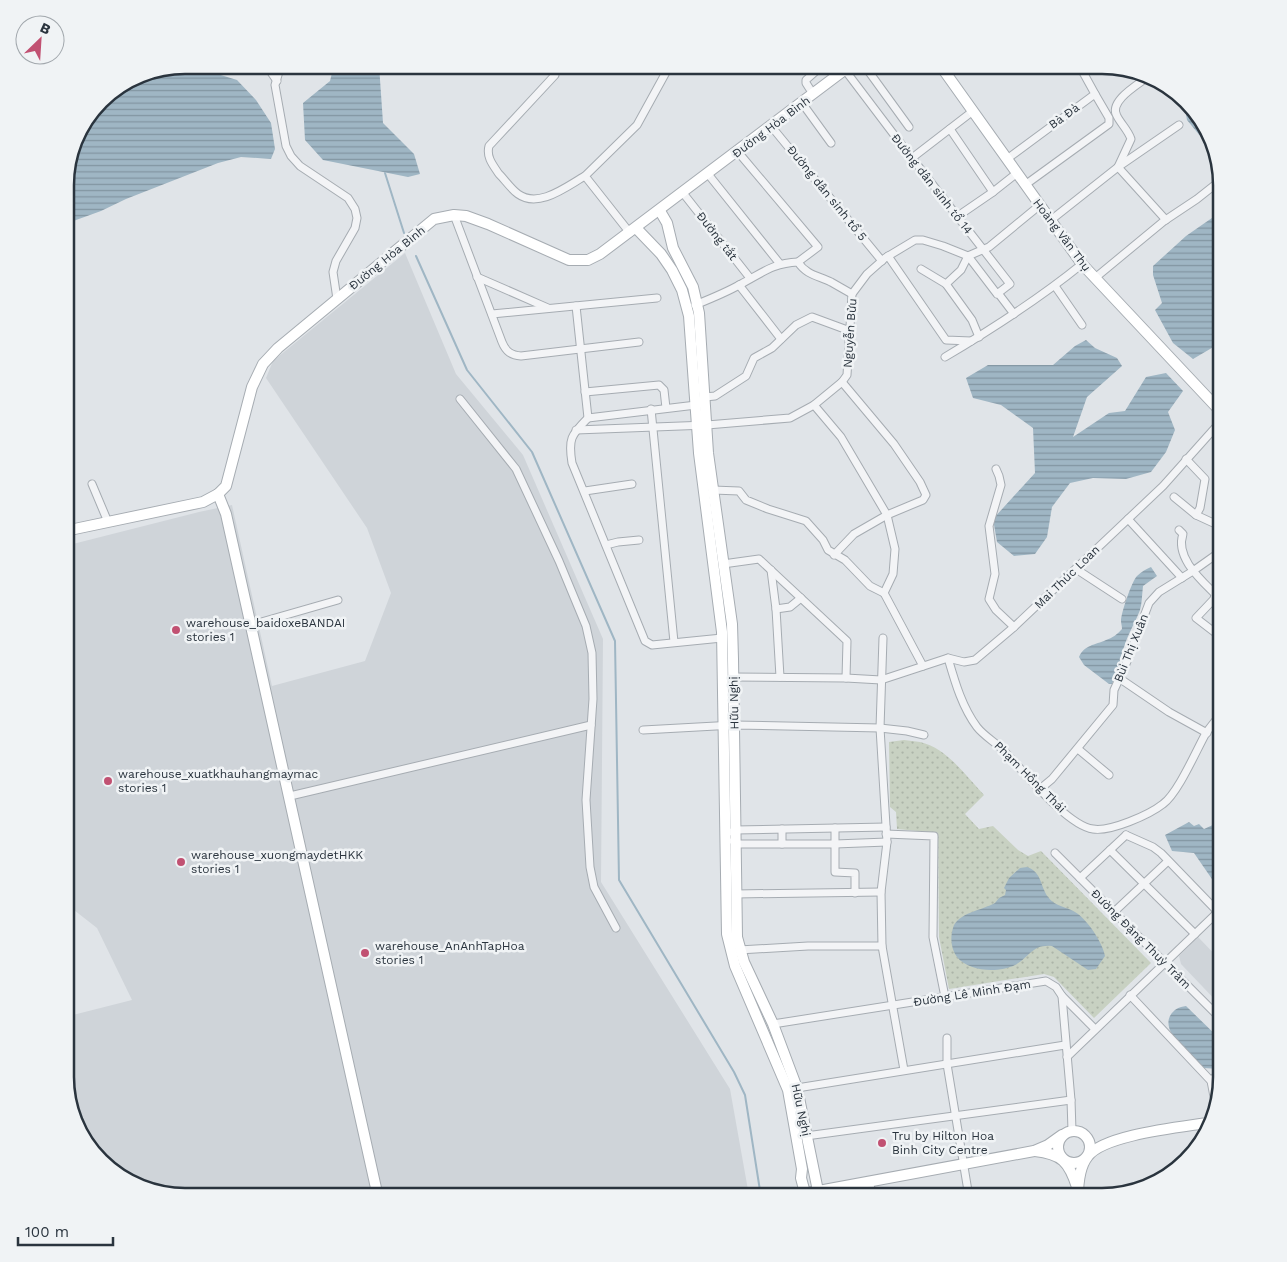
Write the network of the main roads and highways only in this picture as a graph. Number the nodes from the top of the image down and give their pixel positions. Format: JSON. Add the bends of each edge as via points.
{"nodes":[{"id":1,"x":840,"y":74,"type":"edge"},
{"id":2,"x":946,"y":74,"type":"edge"},
{"id":3,"x":660,"y":211,"type":"junction"},
{"id":4,"x":633,"y":230,"type":"junction"},
{"id":5,"x":692,"y":305,"type":"junction"},
{"id":6,"x":1213,"y":403,"type":"edge"},
{"id":7,"x":702,"y":425,"type":"junction"},
{"id":8,"x":218,"y":494,"type":"junction"},
{"id":9,"x":74,"y":529,"type":"edge"},
{"id":10,"x":728,"y":660,"type":"junction"},
{"id":11,"x":729,"y":726,"type":"junction"},
{"id":12,"x":731,"y":832,"type":"junction"},
{"id":13,"x":780,"y":1057,"type":"junction"},
{"id":14,"x":1203,"y":1124,"type":"edge"},
{"id":15,"x":1072,"y":1133,"type":"junction"},
{"id":16,"x":1116,"y":1139,"type":"junction"},
{"id":17,"x":1034,"y":1151,"type":"junction"},
{"id":18,"x":1087,"y":1156,"type":"junction"},
{"id":19,"x":1063,"y":1160,"type":"junction"},
{"id":20,"x":376,"y":1188,"type":"edge"},
{"id":21,"x":797,"y":1188,"type":"edge"},
{"id":22,"x":818,"y":1188,"type":"edge"},
{"id":23,"x":843,"y":1188,"type":"edge"},
{"id":24,"x":1077,"y":1188,"type":"edge"},
{"id":25,"x":1079,"y":1188,"type":"edge"}],
"edges":[{"from":1,"to":3,"type":"main road","name":"Đường Hòa Bình"},
{"from":2,"to":6,"type":"main road","name":"Hoàng Văn Thụ","via":[[1082,264]]},
{"from":3,"to":4,"type":"main road","name":"Đường Hòa Bình"},
{"from":3,"to":5,"type":"main road","name":"Hữu Nghị","via":[[667,223],[673,248],[693,287]]},
{"from":4,"to":5,"type":"main road","name":"Hữu Nghị","via":[[661,254]]},
{"from":4,"to":8,"type":"main road","name":"Đường Hòa Bình","via":[[588,260],[569,260],[466,216],[434,220],[278,348],[263,364],[252,387],[226,486]]},
{"from":5,"to":7,"type":"main road","name":"Hữu Nghị","via":[[696,405]]},
{"from":5,"to":7,"type":"main road","name":"Hữu Nghị","via":[[699,313],[705,397]]},
{"from":7,"to":10,"type":"main road","name":"Hữu Nghị","via":[[722,638]]},
{"from":7,"to":10,"type":"main road","name":"Hữu Nghị","via":[[732,624]]},
{"from":8,"to":9,"type":"main road","via":[[203,502]]},
{"from":8,"to":20,"type":"main road","via":[[226,514]]},
{"from":10,"to":11,"type":"main road","name":"Hữu Nghị"},
{"from":10,"to":11,"type":"main road","name":"Hữu Nghị","via":[[734,677]]},
{"from":11,"to":12,"type":"main road","name":"Hữu Nghị"},
{"from":12,"to":13,"type":"main road","name":"Hữu Nghị","via":[[736,844],[736,937],[773,1024]]},
{"from":12,"to":13,"type":"main road","name":"Hữu Nghị","via":[[727,934],[730,949],[735,966]]},
{"from":13,"to":21,"type":"main road","name":"Hữu Nghị","via":[[802,1169]]},
{"from":13,"to":22,"type":"main road","name":"Hữu Nghị","via":[[798,1088]]},
{"from":14,"to":16,"type":"main road"},
{"from":15,"to":16,"type":"main road"},
{"from":15,"to":17,"type":"main road"},
{"from":15,"to":18,"type":"main road","via":[[1089,1141]]},
{"from":15,"to":19,"type":"main road","via":[[1057,1145]]},
{"from":16,"to":18,"type":"main road","via":[[1099,1146]]},
{"from":17,"to":19,"type":"main road","via":[[1050,1153]]},
{"from":17,"to":23,"type":"main road"},
{"from":18,"to":19,"type":"main road","via":[[1079,1163]]},
{"from":18,"to":25,"type":"main road"},
{"from":19,"to":24,"type":"main road","via":[[1072,1172]]}]}
